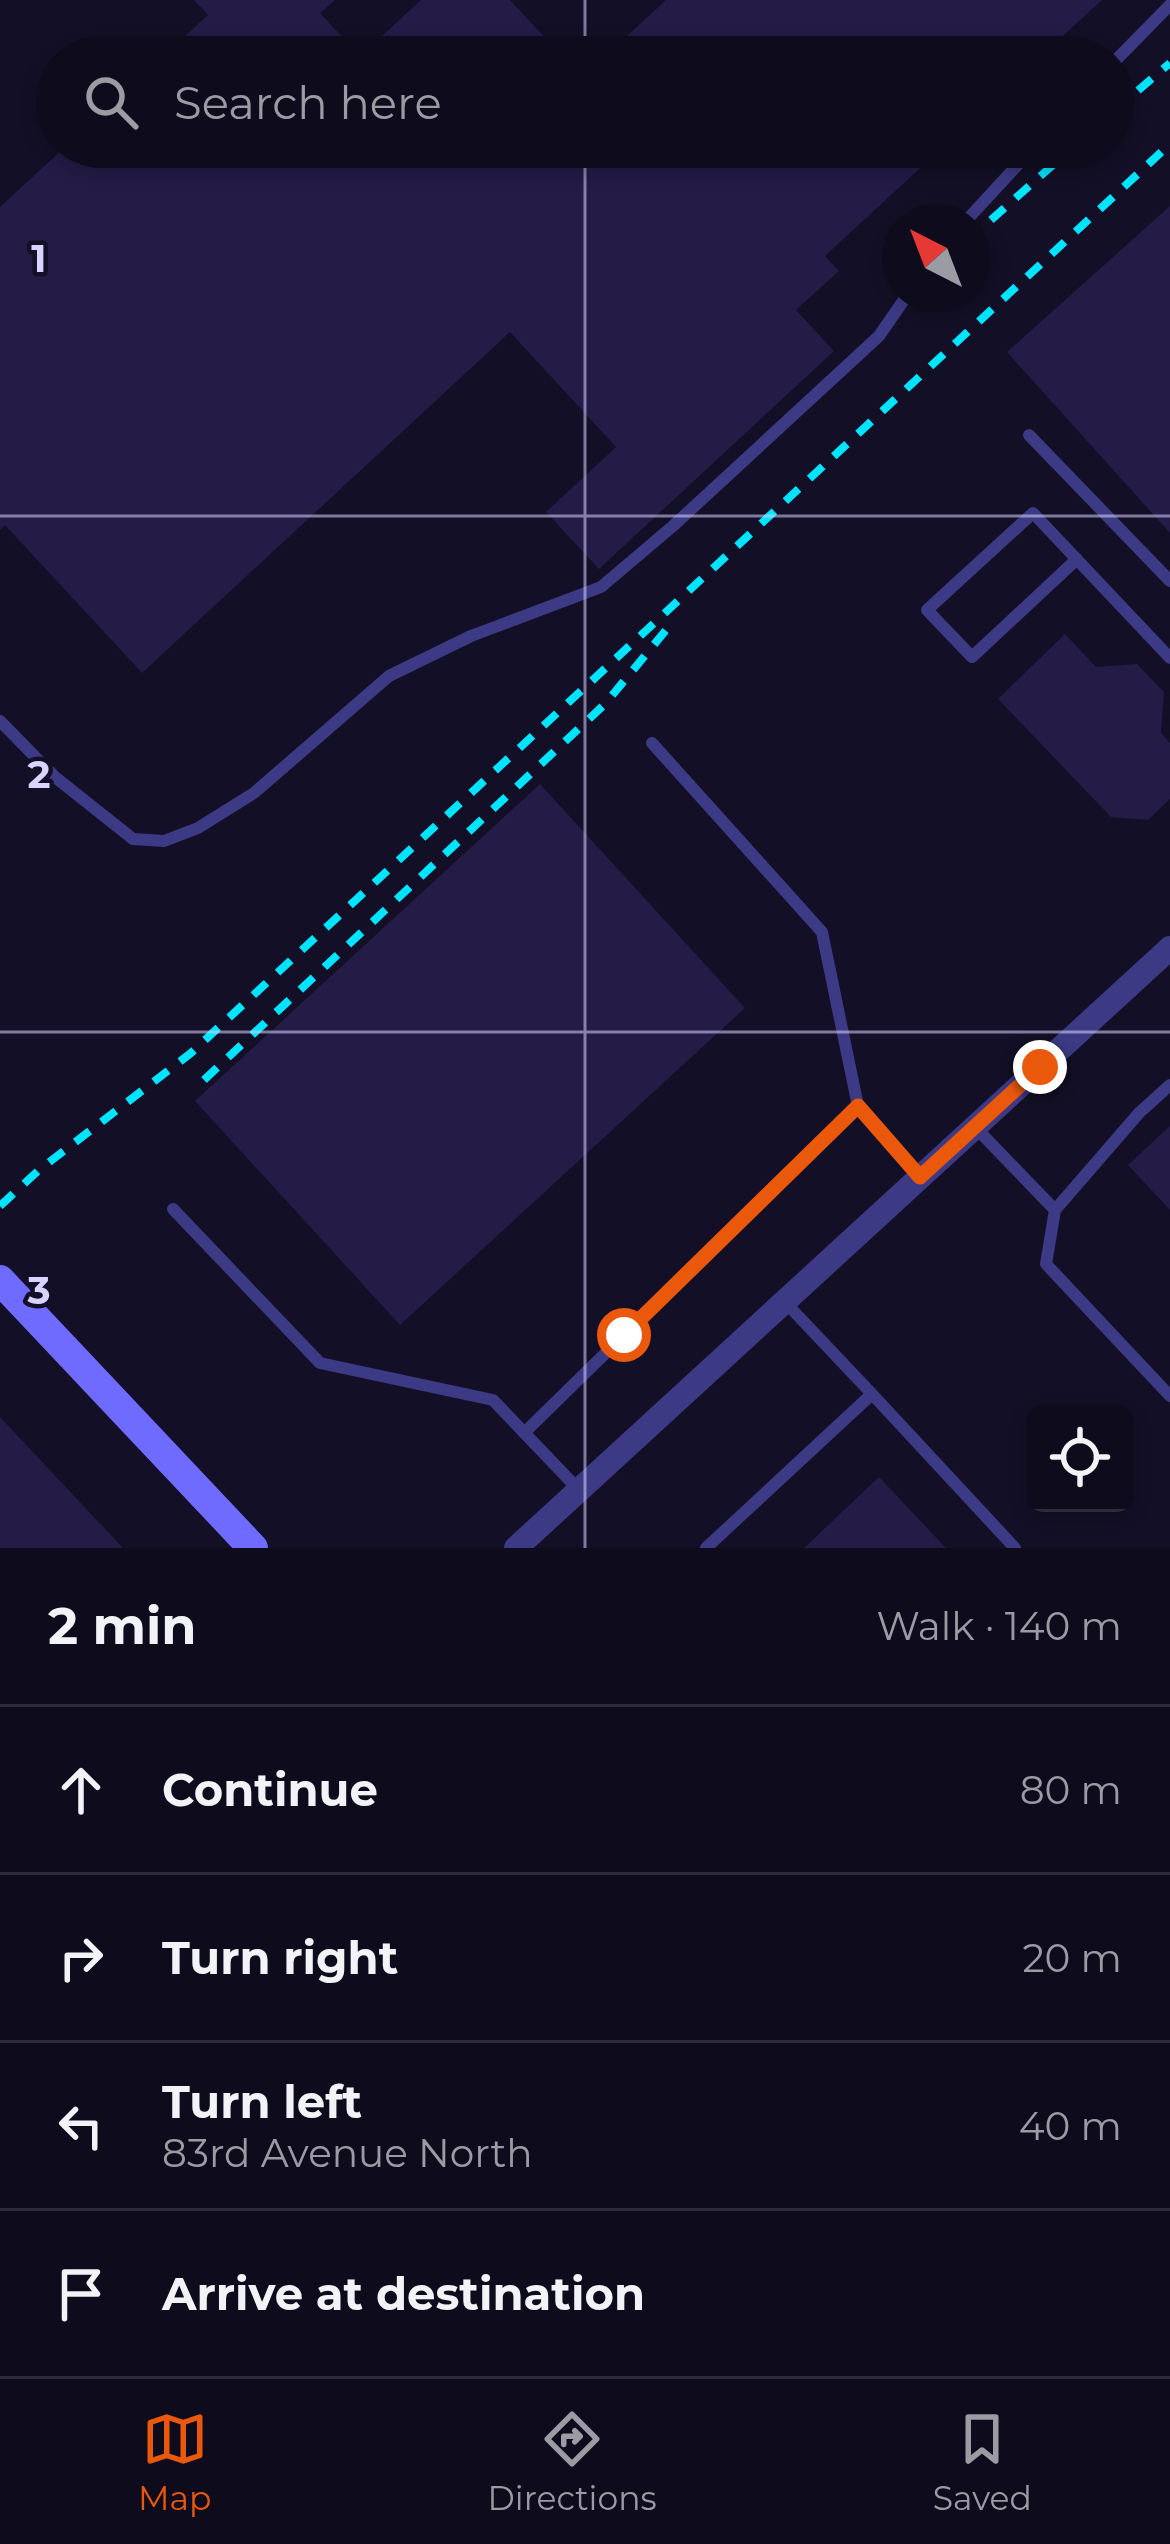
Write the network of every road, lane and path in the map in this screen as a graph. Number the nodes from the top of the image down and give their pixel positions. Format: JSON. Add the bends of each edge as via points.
{"nodes":[{"id":1,"x":1170,"y":5,"type":"edge"},
{"id":2,"x":1134,"y":42,"type":"edge"},
{"id":3,"x":1015,"y":168,"type":"edge"},
{"id":4,"x":982,"y":204,"type":"edge"},
{"id":5,"x":895,"y":312,"type":"edge"},
{"id":6,"x":1029,"y":435,"type":"dead end"},
{"id":7,"x":1077,"y":559,"type":"junction"},
{"id":8,"x":1170,"y":581,"type":"edge"},
{"id":9,"x":1170,"y":658,"type":"edge"},
{"id":10,"x":0,"y":721,"type":"edge"},
{"id":11,"x":652,"y":743,"type":"dead end"},
{"id":12,"x":1170,"y":948,"type":"edge"},
{"id":13,"x":1170,"y":1085,"type":"edge"},
{"id":14,"x":858,"y":1106,"type":"junction"},
{"id":15,"x":975,"y":1127,"type":"junction"},
{"id":16,"x":920,"y":1177,"type":"junction"},
{"id":17,"x":173,"y":1209,"type":"dead end"},
{"id":18,"x":1055,"y":1210,"type":"junction"},
{"id":19,"x":0,"y":1280,"type":"edge"},
{"id":20,"x":784,"y":1302,"type":"junction"},
{"id":21,"x":872,"y":1394,"type":"junction"},
{"id":22,"x":1170,"y":1396,"type":"edge"},
{"id":23,"x":524,"y":1433,"type":"junction"},
{"id":24,"x":579,"y":1490,"type":"junction"},
{"id":25,"x":253,"y":1548,"type":"edge"},
{"id":26,"x":516,"y":1548,"type":"edge"},
{"id":27,"x":706,"y":1548,"type":"edge"},
{"id":28,"x":1015,"y":1548,"type":"edge"}],
"edges":[{"from":1,"to":2,"type":"lane"},
{"from":3,"to":4,"type":"lane"},
{"from":5,"to":10,"type":"lane","via":[[602,587],[389,676],[254,793],[197,828],[164,841],[133,839]]},
{"from":6,"to":8,"type":"lane"},
{"from":7,"to":7,"type":"lane","via":[[1033,513],[927,610],[972,657]]},
{"from":7,"to":9,"type":"lane"},
{"from":11,"to":14,"type":"lane","via":[[822,932]]},
{"from":12,"to":15,"type":"street"},
{"from":13,"to":18,"type":"lane"},
{"from":14,"to":16,"type":"lane"},
{"from":14,"to":23,"type":"lane"},
{"from":15,"to":16,"type":"street"},
{"from":15,"to":18,"type":"lane"},
{"from":16,"to":20,"type":"street"},
{"from":17,"to":23,"type":"lane","via":[[320,1363],[493,1400]]},
{"from":18,"to":22,"type":"lane","via":[[1046,1264]]},
{"from":19,"to":25,"type":"street"},
{"from":20,"to":21,"type":"lane"},
{"from":20,"to":24,"type":"street"},
{"from":21,"to":27,"type":"lane"},
{"from":21,"to":28,"type":"lane"},
{"from":23,"to":24,"type":"lane"},
{"from":24,"to":26,"type":"street"}]}
